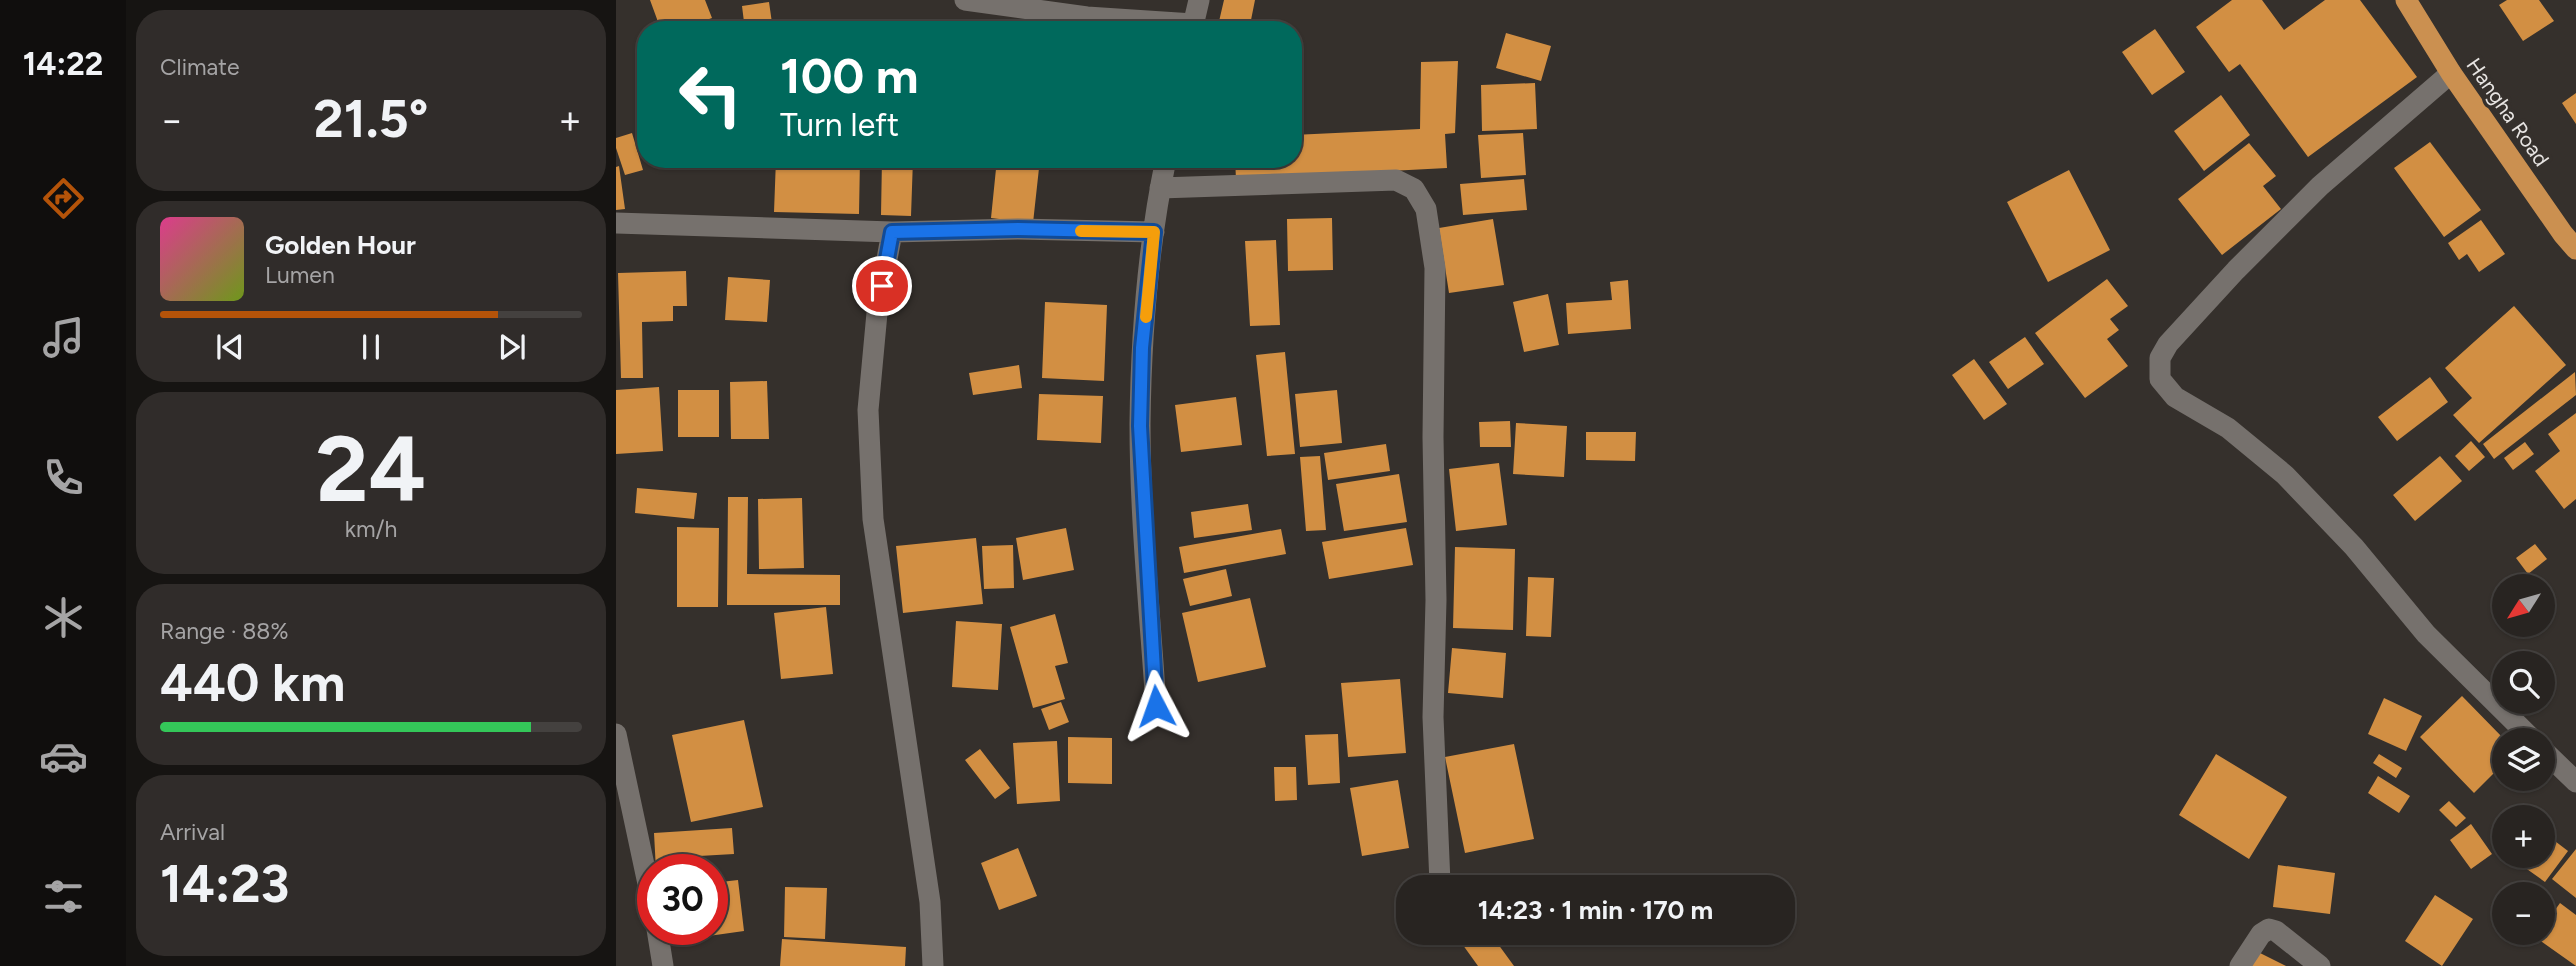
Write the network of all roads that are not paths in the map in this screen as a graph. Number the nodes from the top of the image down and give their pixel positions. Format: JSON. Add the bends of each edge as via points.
{"nodes":[{"id":1,"x":965,"y":0,"type":"edge"},
{"id":2,"x":1199,"y":0,"type":"edge"},
{"id":3,"x":2406,"y":0,"type":"edge"},
{"id":4,"x":1129,"y":21,"type":"edge"},
{"id":5,"x":1194,"y":21,"type":"edge"},
{"id":6,"x":2451,"y":73,"type":"junction"},
{"id":7,"x":1164,"y":168,"type":"edge"},
{"id":8,"x":1160,"y":188,"type":"junction"},
{"id":9,"x":616,"y":223,"type":"edge"},
{"id":10,"x":892,"y":232,"type":"junction"},
{"id":11,"x":1154,"y":232,"type":"junction"},
{"id":12,"x":2576,"y":249,"type":"edge"},
{"id":13,"x":1156,"y":706,"type":"dead end"},
{"id":14,"x":2521,"y":728,"type":"edge"},
{"id":15,"x":616,"y":734,"type":"edge"},
{"id":16,"x":2555,"y":762,"type":"edge"},
{"id":17,"x":2576,"y":782,"type":"edge"},
{"id":18,"x":642,"y":854,"type":"edge"},
{"id":19,"x":1440,"y":875,"type":"edge"},
{"id":20,"x":660,"y":945,"type":"edge"},
{"id":21,"x":663,"y":966,"type":"edge"},
{"id":22,"x":933,"y":966,"type":"edge"},
{"id":23,"x":2239,"y":966,"type":"edge"},
{"id":24,"x":2320,"y":966,"type":"edge"}],
"edges":[{"from":1,"to":4,"type":"street"},
{"from":2,"to":5,"type":"street"},
{"from":3,"to":6,"type":"highway","name":"Hangha Road"},
{"from":6,"to":12,"type":"highway","name":"Hangha Road"},
{"from":6,"to":14,"type":"street","via":[[2320,186],[2236,270],[2168,344],[2160,358],[2160,379],[2175,397],[2228,428],[2286,475],[2426,634]]},
{"from":7,"to":8,"type":"street"},
{"from":8,"to":11,"type":"street"},
{"from":8,"to":19,"type":"street","via":[[1396,180],[1414,189],[1426,209],[1435,268],[1433,717]]},
{"from":9,"to":10,"type":"street"},
{"from":10,"to":11,"type":"street"},
{"from":10,"to":22,"type":"street","via":[[877,313],[868,410],[873,519],[930,902]]},
{"from":11,"to":13,"type":"street","via":[[1142,348],[1140,426]]},
{"from":15,"to":18,"type":"street"},
{"from":16,"to":17,"type":"street"},
{"from":20,"to":21,"type":"street"},
{"from":23,"to":24,"type":"street","via":[[2269,929]]}]}
